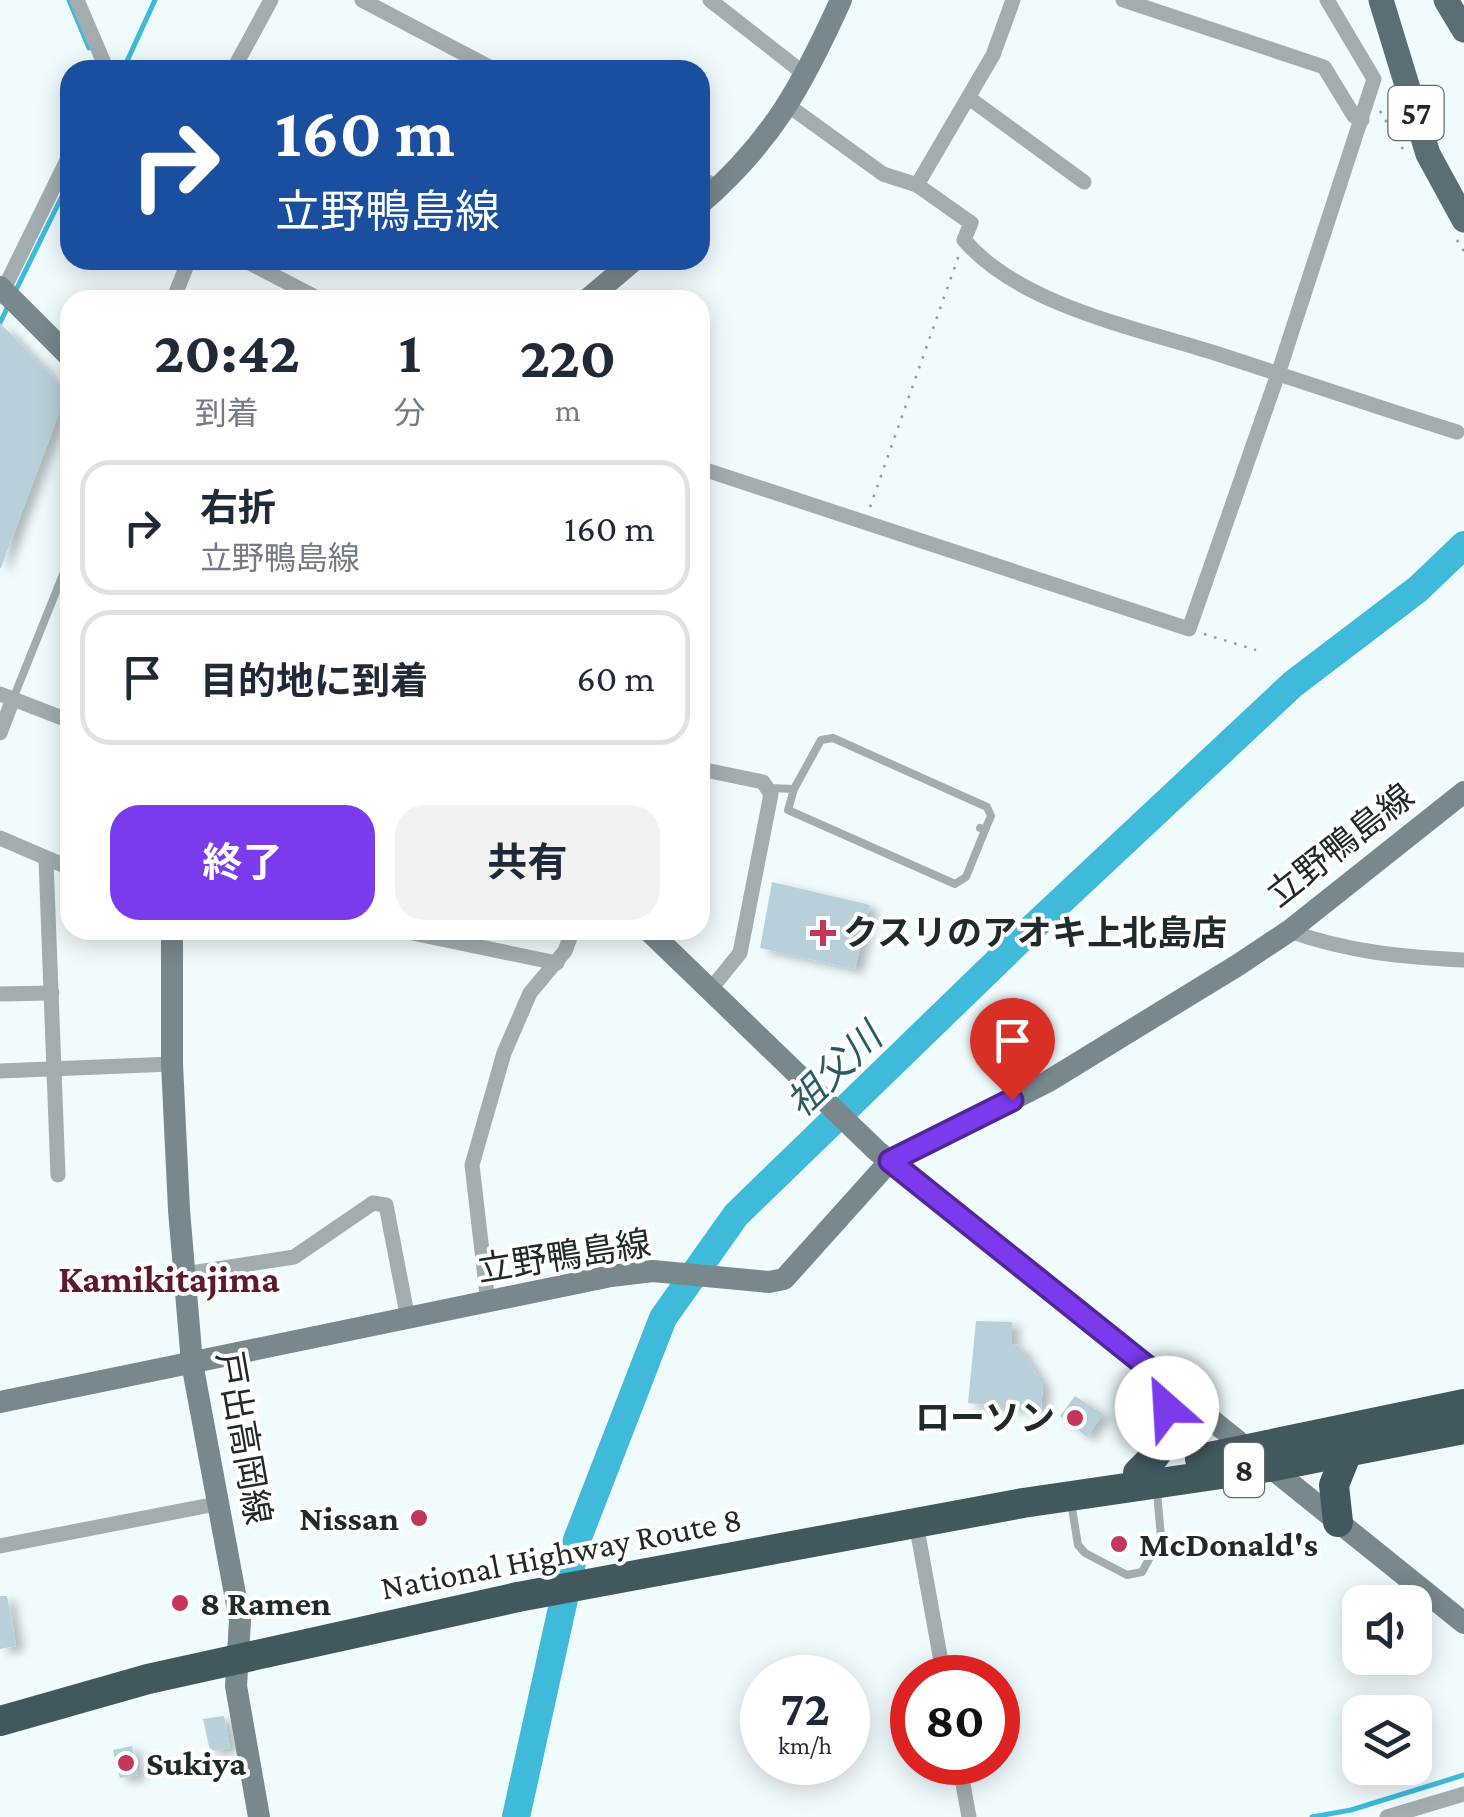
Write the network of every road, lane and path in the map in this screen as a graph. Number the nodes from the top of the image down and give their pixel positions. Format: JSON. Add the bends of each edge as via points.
{"nodes":[{"id":1,"x":77,"y":0,"type":"edge"},
{"id":2,"x":270,"y":0,"type":"edge"},
{"id":3,"x":362,"y":0,"type":"edge"},
{"id":4,"x":710,"y":0,"type":"edge"},
{"id":5,"x":841,"y":0,"type":"edge"},
{"id":6,"x":1014,"y":0,"type":"edge"},
{"id":7,"x":1123,"y":0,"type":"edge"},
{"id":8,"x":1327,"y":0,"type":"edge"},
{"id":9,"x":1381,"y":0,"type":"edge"},
{"id":10,"x":1446,"y":0,"type":"edge"},
{"id":11,"x":1157,"y":5,"type":"edge"},
{"id":12,"x":1464,"y":30,"type":"edge"},
{"id":13,"x":103,"y":60,"type":"edge"},
{"id":14,"x":238,"y":60,"type":"edge"},
{"id":15,"x":476,"y":60,"type":"edge"},
{"id":16,"x":807,"y":76,"type":"junction"},
{"id":17,"x":1370,"y":94,"type":"junction"},
{"id":18,"x":969,"y":98,"type":"junction"},
{"id":19,"x":789,"y":106,"type":"junction"},
{"id":20,"x":1362,"y":120,"type":"junction"},
{"id":21,"x":1409,"y":160,"type":"dead end"},
{"id":22,"x":60,"y":176,"type":"edge"},
{"id":23,"x":1084,"y":182,"type":"dead end"},
{"id":24,"x":710,"y":183,"type":"edge"},
{"id":25,"x":917,"y":185,"type":"junction"},
{"id":26,"x":1460,"y":228,"type":"edge"},
{"id":27,"x":964,"y":240,"type":"junction"},
{"id":28,"x":1464,"y":251,"type":"edge"},
{"id":29,"x":263,"y":270,"type":"edge"},
{"id":30,"x":622,"y":270,"type":"edge"},
{"id":31,"x":302,"y":290,"type":"edge"},
{"id":32,"x":599,"y":290,"type":"edge"},
{"id":33,"x":6,"y":295,"type":"edge"},
{"id":34,"x":60,"y":348,"type":"edge"},
{"id":35,"x":1278,"y":374,"type":"junction"},
{"id":36,"x":1458,"y":432,"type":"dead end"},
{"id":37,"x":710,"y":471,"type":"edge"},
{"id":38,"x":864,"y":522,"type":"junction"},
{"id":39,"x":60,"y":578,"type":"edge"},
{"id":40,"x":1189,"y":629,"type":"junction"},
{"id":41,"x":1256,"y":650,"type":"dead end"},
{"id":42,"x":7,"y":696,"type":"edge"},
{"id":43,"x":60,"y":717,"type":"edge"},
{"id":44,"x":0,"y":733,"type":"edge"},
{"id":45,"x":710,"y":771,"type":"edge"},
{"id":46,"x":769,"y":788,"type":"junction"},
{"id":47,"x":794,"y":788,"type":"junction"},
{"id":48,"x":1463,"y":795,"type":"edge"},
{"id":49,"x":0,"y":838,"type":"edge"},
{"id":50,"x":46,"y":860,"type":"junction"},
{"id":51,"x":60,"y":865,"type":"edge"},
{"id":52,"x":1290,"y":931,"type":"junction"},
{"id":53,"x":172,"y":940,"type":"edge"},
{"id":54,"x":446,"y":940,"type":"edge"},
{"id":55,"x":567,"y":940,"type":"edge"},
{"id":56,"x":658,"y":940,"type":"edge"},
{"id":57,"x":1464,"y":960,"type":"edge"},
{"id":58,"x":556,"y":963,"type":"junction"},
{"id":59,"x":710,"y":990,"type":"junction"},
{"id":60,"x":52,"y":993,"type":"junction"},
{"id":61,"x":0,"y":994,"type":"edge"},
{"id":62,"x":172,"y":1064,"type":"junction"},
{"id":63,"x":56,"y":1070,"type":"junction"},
{"id":64,"x":0,"y":1071,"type":"edge"},
{"id":65,"x":884,"y":1156,"type":"junction"},
{"id":66,"x":58,"y":1176,"type":"dead end"},
{"id":67,"x":184,"y":1274,"type":"junction"},
{"id":68,"x":488,"y":1303,"type":"junction"},
{"id":69,"x":408,"y":1319,"type":"junction"},
{"id":70,"x":192,"y":1363,"type":"junction"},
{"id":71,"x":1160,"y":1377,"type":"junction"},
{"id":72,"x":0,"y":1402,"type":"edge"},
{"id":73,"x":1464,"y":1404,"type":"edge"},
{"id":74,"x":1464,"y":1429,"type":"edge"},
{"id":75,"x":1348,"y":1450,"type":"junction"},
{"id":76,"x":1257,"y":1457,"type":"junction"},
{"id":77,"x":1147,"y":1478,"type":"junction"},
{"id":78,"x":1070,"y":1496,"type":"junction"},
{"id":79,"x":1022,"y":1502,"type":"junction"},
{"id":80,"x":221,"y":1503,"type":"junction"},
{"id":81,"x":1338,"y":1522,"type":"junction"},
{"id":82,"x":916,"y":1523,"type":"junction"},
{"id":83,"x":0,"y":1546,"type":"edge"},
{"id":84,"x":1464,"y":1622,"type":"edge"},
{"id":85,"x":940,"y":1655,"type":"edge"},
{"id":86,"x":237,"y":1658,"type":"junction"},
{"id":87,"x":0,"y":1721,"type":"edge"},
{"id":88,"x":963,"y":1785,"type":"edge"},
{"id":89,"x":1464,"y":1794,"type":"edge"},
{"id":90,"x":259,"y":1817,"type":"edge"},
{"id":91,"x":969,"y":1817,"type":"edge"},
{"id":92,"x":1387,"y":1817,"type":"edge"}],
"edges":[{"from":1,"to":13,"type":"street"},
{"from":2,"to":14,"type":"street"},
{"from":3,"to":15,"type":"street"},
{"from":4,"to":16,"type":"street"},
{"from":5,"to":16,"type":"main road"},
{"from":6,"to":18,"type":"street"},
{"from":7,"to":11,"type":"street"},
{"from":8,"to":17,"type":"street","via":[[1374,79]]},
{"from":9,"to":26,"type":"main road","number":"57","via":[[1428,154]]},
{"from":10,"to":12,"type":"main road"},
{"from":11,"to":20,"type":"street","via":[[1324,67]]},
{"from":16,"to":19,"type":"main road"},
{"from":17,"to":20,"type":"street"},
{"from":17,"to":21,"type":"path"},
{"from":18,"to":23,"type":"street"},
{"from":18,"to":25,"type":"street"},
{"from":19,"to":24,"type":"main road","via":[[766,138]]},
{"from":19,"to":25,"type":"street","via":[[882,174]]},
{"from":20,"to":35,"type":"street"},
{"from":22,"to":33,"type":"street"},
{"from":25,"to":27,"type":"street","via":[[970,223]]},
{"from":26,"to":28,"type":"path"},
{"from":27,"to":35,"type":"street","via":[[980,260],[1040,294]]},
{"from":27,"to":38,"type":"path"},
{"from":29,"to":31,"type":"street"},
{"from":30,"to":32,"type":"main road"},
{"from":33,"to":34,"type":"main road"},
{"from":35,"to":36,"type":"street"},
{"from":35,"to":40,"type":"street"},
{"from":37,"to":38,"type":"street"},
{"from":38,"to":40,"type":"street"},
{"from":39,"to":42,"type":"lane"},
{"from":40,"to":41,"type":"path"},
{"from":42,"to":43,"type":"street"},
{"from":42,"to":44,"type":"street"},
{"from":45,"to":46,"type":"street"},
{"from":46,"to":47,"type":"lane"},
{"from":46,"to":59,"type":"street","via":[[740,953]]},
{"from":47,"to":47,"type":"lane","via":[[816,746],[832,738],[986,807],[991,816],[966,877],[955,884],[788,810]]},
{"from":48,"to":52,"type":"main road","name":"立野鴨島線"},
{"from":49,"to":50,"type":"street"},
{"from":50,"to":51,"type":"street"},
{"from":50,"to":60,"type":"street"},
{"from":52,"to":57,"type":"street","via":[[1380,956]]},
{"from":52,"to":65,"type":"main road","name":"立野鴨島線","via":[[1047,1082]]},
{"from":53,"to":62,"type":"main road","name":"戸出高岡線"},
{"from":54,"to":58,"type":"street"},
{"from":55,"to":58,"type":"street"},
{"from":56,"to":59,"type":"main road"},
{"from":58,"to":68,"type":"street","via":[[530,993],[510,1038],[472,1165]]},
{"from":59,"to":65,"type":"main road"},
{"from":60,"to":61,"type":"street"},
{"from":60,"to":63,"type":"street"},
{"from":62,"to":63,"type":"street"},
{"from":62,"to":67,"type":"main road","name":"戸出高岡線"},
{"from":63,"to":64,"type":"street"},
{"from":63,"to":66,"type":"street"},
{"from":65,"to":68,"type":"main road","name":"立野鴨島線","via":[[784,1279],[653,1271]]},
{"from":65,"to":71,"type":"main road"},
{"from":67,"to":69,"type":"street","via":[[294,1257],[373,1203],[386,1205]]},
{"from":67,"to":70,"type":"main road","name":"戸出高岡線"},
{"from":68,"to":69,"type":"main road","name":"立野鴨島線"},
{"from":69,"to":70,"type":"main road","name":"立野鴨島線"},
{"from":70,"to":72,"type":"main road","name":"立野鴨島線"},
{"from":70,"to":80,"type":"main road","name":"戸出高岡線"},
{"from":71,"to":76,"type":"main road"},
{"from":71,"to":77,"type":"highway","via":[[1167,1432]]},
{"from":73,"to":76,"type":"highway","name":"National Highway Route 8","number":"8"},
{"from":74,"to":75,"type":"highway","name":"National Highway Route 8","number":"8"},
{"from":75,"to":76,"type":"highway","name":"National Highway Route 8","number":"8"},
{"from":75,"to":81,"type":"highway","via":[[1334,1486]]},
{"from":76,"to":77,"type":"highway","name":"National Highway Route 8","number":"8"},
{"from":76,"to":81,"type":"main road"},
{"from":77,"to":78,"type":"highway","name":"National Highway Route 8","number":"8"},
{"from":77,"to":78,"type":"lane","via":[[1161,1537],[1142,1572],[1128,1575],[1086,1554],[1078,1545]]},
{"from":77,"to":79,"type":"highway","name":"National Highway Route 8","number":"8"},
{"from":78,"to":79,"type":"highway","name":"National Highway Route 8","number":"8"},
{"from":79,"to":82,"type":"highway","name":"National Highway Route 8","number":"8"},
{"from":80,"to":83,"type":"street"},
{"from":80,"to":86,"type":"main road","name":"戸出高岡線","via":[[240,1621]]},
{"from":81,"to":84,"type":"main road"},
{"from":82,"to":85,"type":"street"},
{"from":82,"to":86,"type":"highway","name":"National Highway Route 8","number":"8","via":[[518,1597]]},
{"from":86,"to":87,"type":"highway","name":"National Highway Route 8","number":"8"},
{"from":86,"to":90,"type":"main road","name":"戸出高岡線"},
{"from":88,"to":91,"type":"street"},
{"from":89,"to":92,"type":"street"}]}
